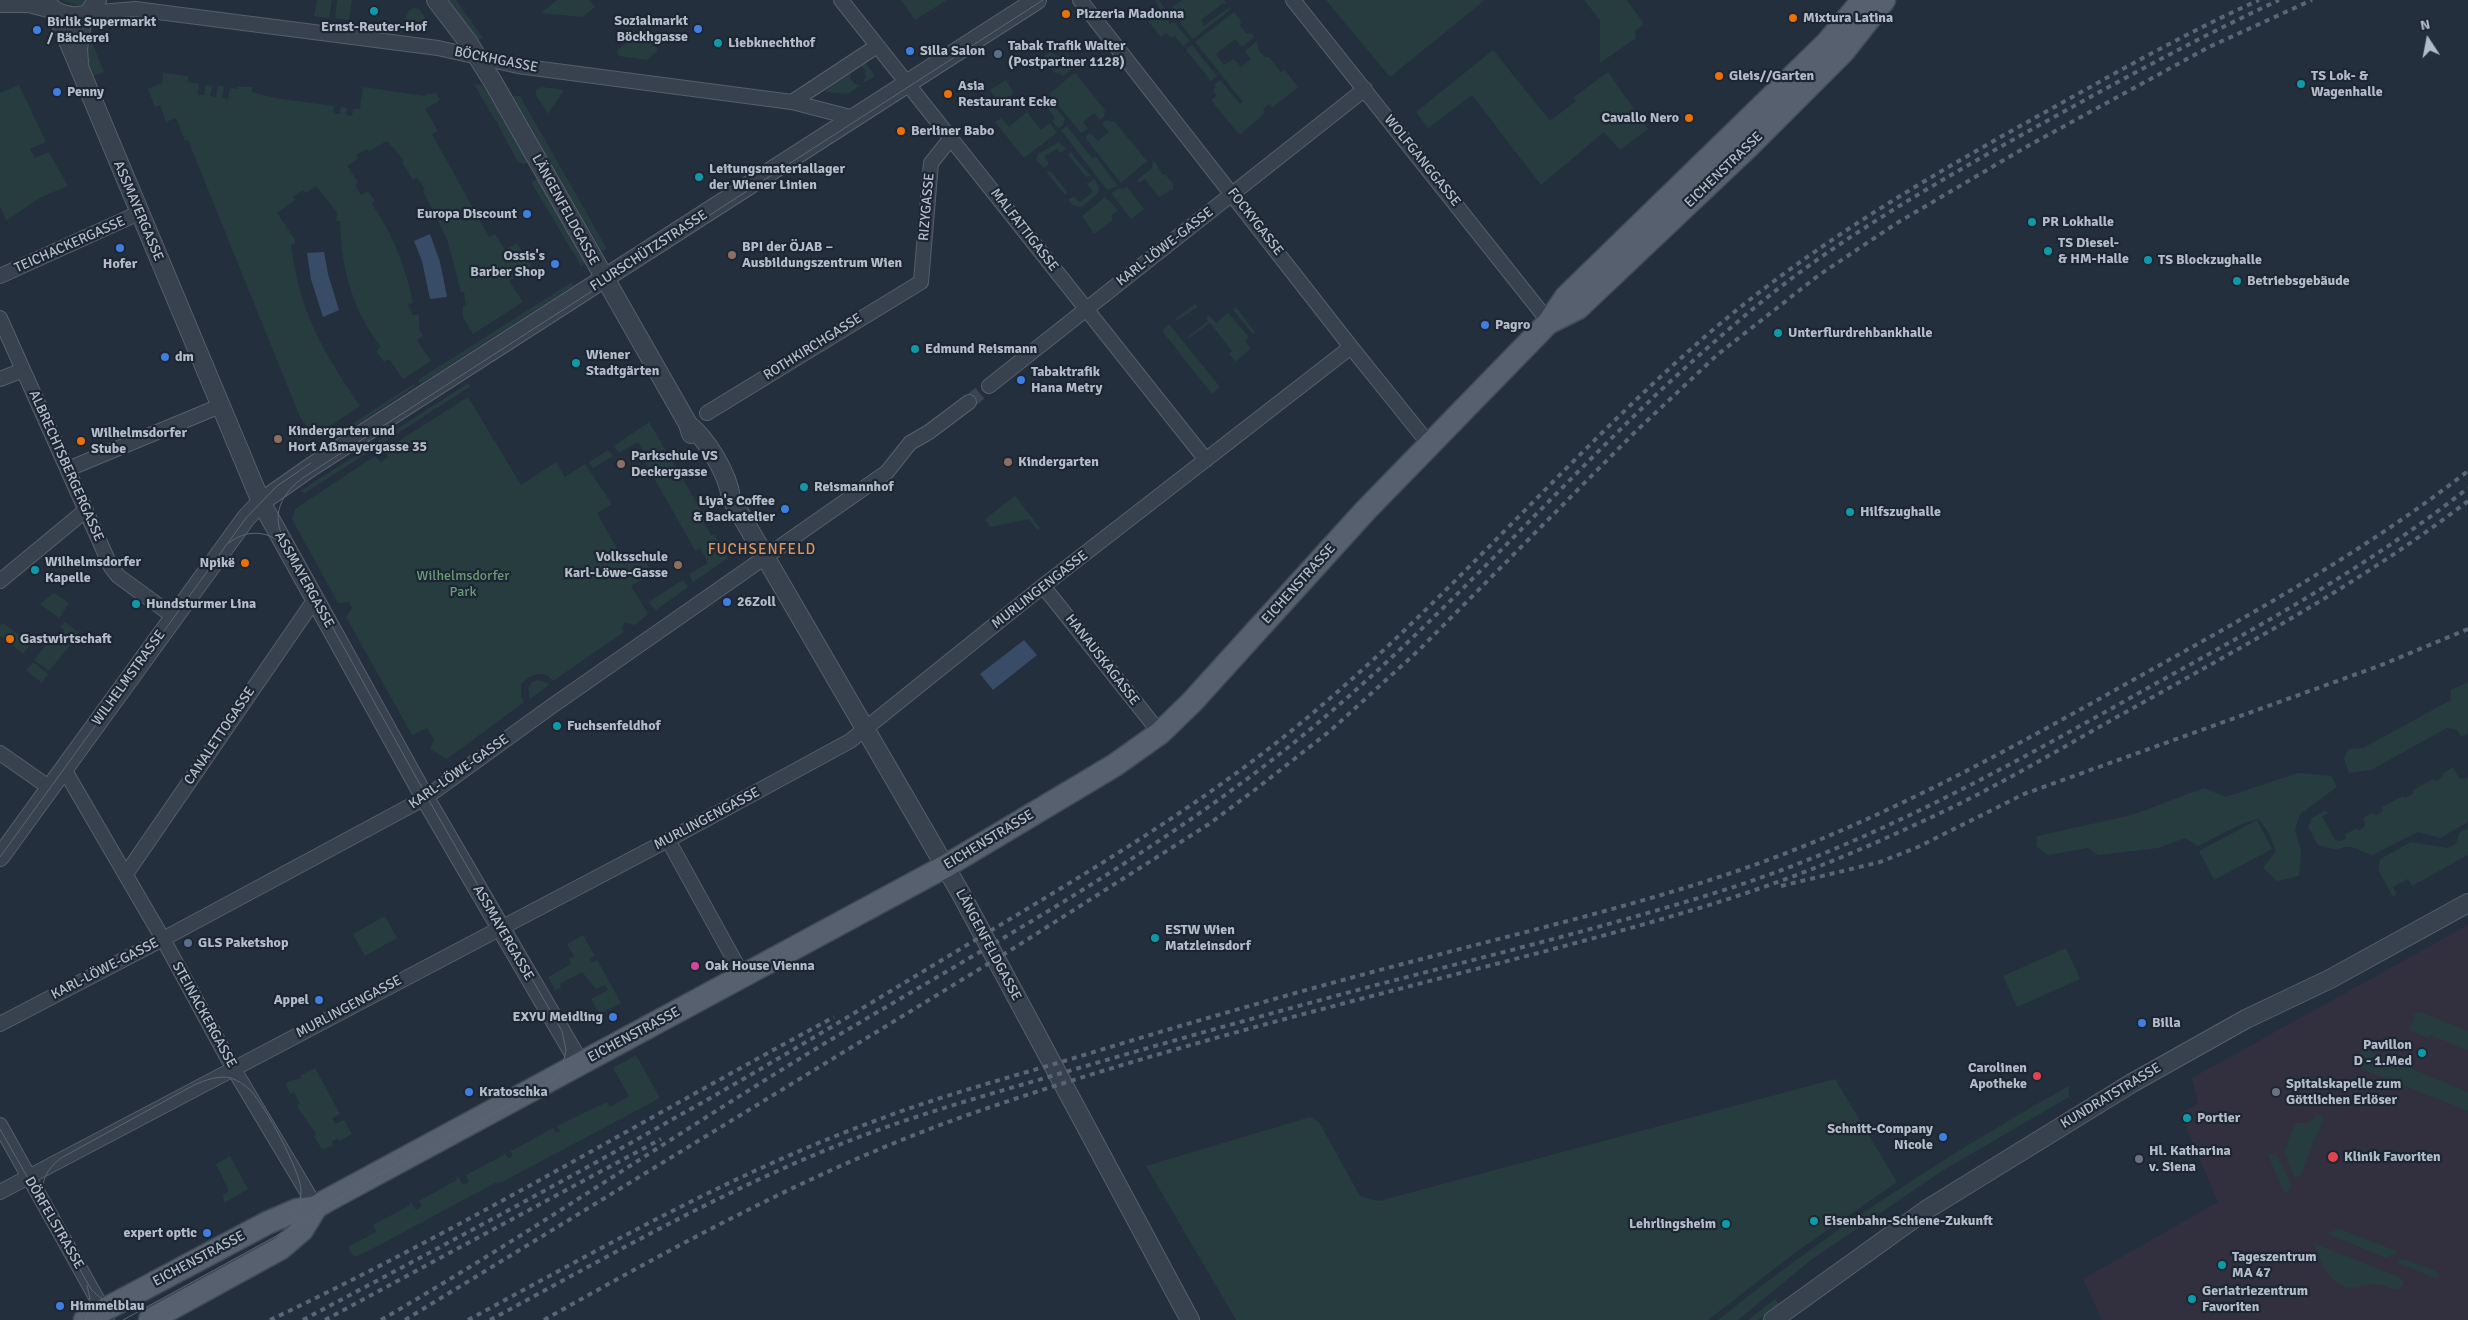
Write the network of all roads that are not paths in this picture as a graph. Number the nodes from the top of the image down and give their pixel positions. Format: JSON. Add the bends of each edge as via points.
{"nodes":[{"id":1,"x":115,"y":0,"type":"edge"},
{"id":2,"x":436,"y":0,"type":"edge"},
{"id":3,"x":841,"y":0,"type":"edge"},
{"id":4,"x":1037,"y":0,"type":"edge"},
{"id":5,"x":1080,"y":0,"type":"edge"},
{"id":6,"x":1293,"y":0,"type":"edge"},
{"id":7,"x":1863,"y":0,"type":"edge"},
{"id":8,"x":1884,"y":0,"type":"edge"},
{"id":9,"x":12,"y":2,"type":"edge"},
{"id":10,"x":51,"y":7,"type":"edge"},
{"id":11,"x":135,"y":9,"type":"junction"},
{"id":12,"x":89,"y":10,"type":"edge"},
{"id":13,"x":877,"y":46,"type":"junction"},
{"id":14,"x":478,"y":57,"type":"junction"},
{"id":15,"x":79,"y":72,"type":"junction"},
{"id":16,"x":908,"y":84,"type":"junction"},
{"id":17,"x":1364,"y":89,"type":"junction"},
{"id":18,"x":792,"y":102,"type":"junction"},
{"id":19,"x":854,"y":118,"type":"junction"},
{"id":20,"x":951,"y":138,"type":"junction"},
{"id":21,"x":1233,"y":194,"type":"junction"},
{"id":22,"x":139,"y":213,"type":"junction"},
{"id":23,"x":0,"y":276,"type":"edge"},
{"id":24,"x":605,"y":279,"type":"junction"},
{"id":25,"x":921,"y":282,"type":"joint"},
{"id":26,"x":1087,"y":310,"type":"junction"},
{"id":27,"x":0,"y":318,"type":"edge"},
{"id":28,"x":1549,"y":322,"type":"junction"},
{"id":29,"x":1350,"y":347,"type":"junction"},
{"id":30,"x":22,"y":370,"type":"junction"},
{"id":31,"x":0,"y":378,"type":"edge"},
{"id":32,"x":989,"y":386,"type":"tunnel mouth"},
{"id":33,"x":969,"y":402,"type":"tunnel mouth"},
{"id":34,"x":220,"y":406,"type":"junction"},
{"id":35,"x":707,"y":413,"type":"dead end"},
{"id":36,"x":1429,"y":444,"type":"junction"},
{"id":37,"x":1206,"y":460,"type":"junction"},
{"id":38,"x":68,"y":470,"type":"junction"},
{"id":39,"x":261,"y":502,"type":"junction"},
{"id":40,"x":86,"y":510,"type":"junction"},
{"id":41,"x":765,"y":557,"type":"junction"},
{"id":42,"x":0,"y":580,"type":"edge"},
{"id":43,"x":1043,"y":586,"type":"junction"},
{"id":44,"x":314,"y":599,"type":"junction"},
{"id":45,"x":173,"y":616,"type":"junction"},
{"id":46,"x":865,"y":729,"type":"junction"},
{"id":47,"x":1160,"y":733,"type":"junction"},
{"id":48,"x":0,"y":753,"type":"edge"},
{"id":49,"x":64,"y":769,"type":"junction"},
{"id":50,"x":50,"y":788,"type":"junction"},
{"id":51,"x":425,"y":798,"type":"junction"},
{"id":52,"x":668,"y":840,"type":"junction"},
{"id":53,"x":0,"y":857,"type":"edge"},
{"id":54,"x":946,"y":866,"type":"junction"},
{"id":55,"x":126,"y":874,"type":"junction"},
{"id":56,"x":2468,"y":903,"type":"edge"},
{"id":57,"x":499,"y":928,"type":"junction"},
{"id":58,"x":163,"y":939,"type":"junction"},
{"id":59,"x":743,"y":976,"type":"junction"},
{"id":60,"x":0,"y":1024,"type":"edge"},
{"id":61,"x":580,"y":1064,"type":"junction"},
{"id":62,"x":233,"y":1068,"type":"junction"},
{"id":63,"x":0,"y":1125,"type":"edge"},
{"id":64,"x":28,"y":1176,"type":"junction"},
{"id":65,"x":0,"y":1192,"type":"edge"},
{"id":66,"x":316,"y":1207,"type":"junction"},
{"id":67,"x":99,"y":1317,"type":"edge"},
{"id":68,"x":1784,"y":1317,"type":"edge"},
{"id":69,"x":150,"y":1320,"type":"edge"},
{"id":70,"x":1190,"y":1320,"type":"edge"}],
"edges":[{"from":1,"to":11,"type":"street","name":"BÖCKHGASSE"},
{"from":2,"to":14,"type":"street","name":"LÄNGENFELDGASSE"},
{"from":3,"to":13,"type":"street","name":"MALFATTIGASSE"},
{"from":4,"to":16,"type":"street","name":"FLURSCHÜTZSTRASSE"},
{"from":5,"to":21,"type":"street","name":"FOCKYGASSE"},
{"from":6,"to":17,"type":"street","name":"WOLFGANGGASSE"},
{"from":7,"to":28,"type":"main road","name":"EICHENSTRASSE","via":[[1820,50],[1566,297]]},
{"from":8,"to":28,"type":"main road","name":"EICHENSTRASSE","via":[[1843,52],[1750,146],[1578,308]]},
{"from":9,"to":10,"type":"street"},
{"from":10,"to":12,"type":"street"},
{"from":10,"to":15,"type":"street","name":"ASSMAYERGASSE"},
{"from":11,"to":12,"type":"street","name":"BÖCKHGASSE"},
{"from":11,"to":14,"type":"street","name":"BÖCKHGASSE","via":[[438,48]]},
{"from":12,"to":15,"type":"street","name":"ASSMAYERGASSE","via":[[78,49]]},
{"from":13,"to":16,"type":"street","name":"MALFATTIGASSE"},
{"from":13,"to":18,"type":"street"},
{"from":14,"to":18,"type":"street","name":"BÖCKHGASSE","via":[[518,66]]},
{"from":14,"to":24,"type":"street","name":"LÄNGENFELDGASSE"},
{"from":15,"to":22,"type":"street","name":"ASSMAYERGASSE"},
{"from":16,"to":19,"type":"street","name":"FLURSCHÜTZSTRASSE"},
{"from":16,"to":20,"type":"street","name":"MALFATTIGASSE"},
{"from":17,"to":21,"type":"street","name":"KARL-LÖWE-GASSE"},
{"from":17,"to":28,"type":"street","name":"WOLFGANGGASSE"},
{"from":18,"to":19,"type":"street","name":"BÖCKHGASSE"},
{"from":19,"to":24,"type":"street","name":"FLURSCHÜTZSTRASSE"},
{"from":20,"to":25,"type":"street","name":"RIZYGASSE","via":[[931,163]]},
{"from":20,"to":26,"type":"street","name":"MALFATTIGASSE"},
{"from":21,"to":26,"type":"street","name":"KARL-LÖWE-GASSE"},
{"from":21,"to":29,"type":"street","name":"FOCKYGASSE"},
{"from":22,"to":23,"type":"street","name":"TEICHACKERGASSE"},
{"from":22,"to":34,"type":"street","name":"ASSMAYERGASSE"},
{"from":24,"to":39,"type":"street","name":"FLURSCHÜTZSTRASSE"},
{"from":24,"to":41,"type":"street","name":"LÄNGENFELDGASSE","via":[[688,424],[702,435],[729,487],[731,498]]},
{"from":25,"to":35,"type":"street","name":"ROTHKIRCHGASSE"},
{"from":26,"to":32,"type":"street","name":"KARL-LÖWE-GASSE"},
{"from":26,"to":37,"type":"street","name":"MALFATTIGASSE"},
{"from":27,"to":30,"type":"street","name":"ALBRECHTSBERGERGASSE"},
{"from":28,"to":36,"type":"main road","name":"EICHENSTRASSE"},
{"from":29,"to":36,"type":"street","name":"FOCKYGASSE"},
{"from":29,"to":37,"type":"street","name":"MURLINGENGASSE"},
{"from":30,"to":31,"type":"street"},
{"from":30,"to":38,"type":"street","name":"ALBRECHTSBERGERGASSE"},
{"from":33,"to":41,"type":"street","name":"KARL-LÖWE-GASSE","via":[[910,443],[887,472]]},
{"from":34,"to":38,"type":"street"},
{"from":34,"to":39,"type":"street","name":"ASSMAYERGASSE"},
{"from":36,"to":47,"type":"main road","name":"EICHENSTRASSE"},
{"from":37,"to":43,"type":"street","name":"MURLINGENGASSE"},
{"from":38,"to":40,"type":"street","name":"ALBRECHTSBERGERGASSE"},
{"from":39,"to":44,"type":"street","name":"ASSMAYERGASSE"},
{"from":39,"to":45,"type":"street","name":"WILHELMSTRASSE"},
{"from":40,"to":42,"type":"street"},
{"from":40,"to":45,"type":"street","name":"ALBRECHTSBERGERGASSE","via":[[115,572]]},
{"from":41,"to":46,"type":"street","name":"LÄNGENFELDGASSE"},
{"from":41,"to":51,"type":"street","name":"KARL-LÖWE-GASSE"},
{"from":43,"to":46,"type":"street","name":"MURLINGENGASSE"},
{"from":43,"to":47,"type":"street","name":"HANAUSKAGASSE"},
{"from":44,"to":51,"type":"street","name":"ASSMAYERGASSE"},
{"from":44,"to":55,"type":"street","name":"CANALETTOGASSE"},
{"from":45,"to":49,"type":"street","name":"WILHELMSTRASSE"},
{"from":46,"to":52,"type":"street","name":"MURLINGENGASSE","via":[[850,741]]},
{"from":46,"to":54,"type":"street","name":"LÄNGENFELDGASSE"},
{"from":47,"to":54,"type":"main road","name":"EICHENSTRASSE","via":[[1115,765]]},
{"from":48,"to":50,"type":"street"},
{"from":49,"to":50,"type":"street","name":"WILHELMSTRASSE"},
{"from":49,"to":55,"type":"street","name":"STEINACKERGASSE"},
{"from":50,"to":53,"type":"street","name":"WILHELMSTRASSE"},
{"from":51,"to":57,"type":"street","name":"ASSMAYERGASSE"},
{"from":51,"to":58,"type":"street","name":"KARL-LÖWE-GASSE"},
{"from":52,"to":57,"type":"street","name":"MURLINGENGASSE"},
{"from":52,"to":59,"type":"street"},
{"from":54,"to":59,"type":"main road","name":"EICHENSTRASSE"},
{"from":54,"to":70,"type":"street","name":"LÄNGENFELDGASSE"},
{"from":55,"to":58,"type":"street","name":"STEINACKERGASSE"},
{"from":56,"to":68,"type":"street","name":"KUNDRATSTRASSE","via":[[2330,979],[2246,1019],[2132,1083],[1926,1210]]},
{"from":57,"to":61,"type":"street","name":"ASSMAYERGASSE"},
{"from":57,"to":62,"type":"street","name":"MURLINGENGASSE"},
{"from":58,"to":60,"type":"street","name":"KARL-LÖWE-GASSE"},
{"from":58,"to":62,"type":"street","name":"STEINACKERGASSE"},
{"from":59,"to":61,"type":"main road","name":"EICHENSTRASSE"},
{"from":61,"to":66,"type":"main road","name":"EICHENSTRASSE"},
{"from":62,"to":64,"type":"street","name":"MURLINGENGASSE"},
{"from":62,"to":66,"type":"street","name":"STEINACKERGASSE"},
{"from":63,"to":64,"type":"street","name":"DÖRFELSTRASSE"},
{"from":64,"to":65,"type":"street","name":"MURLINGENGASSE"},
{"from":64,"to":67,"type":"street","name":"DÖRFELSTRASSE"},
{"from":66,"to":67,"type":"main road","name":"EICHENSTRASSE","via":[[297,1210],[267,1223]]},
{"from":66,"to":69,"type":"main road","via":[[302,1230],[281,1248]]}]}
